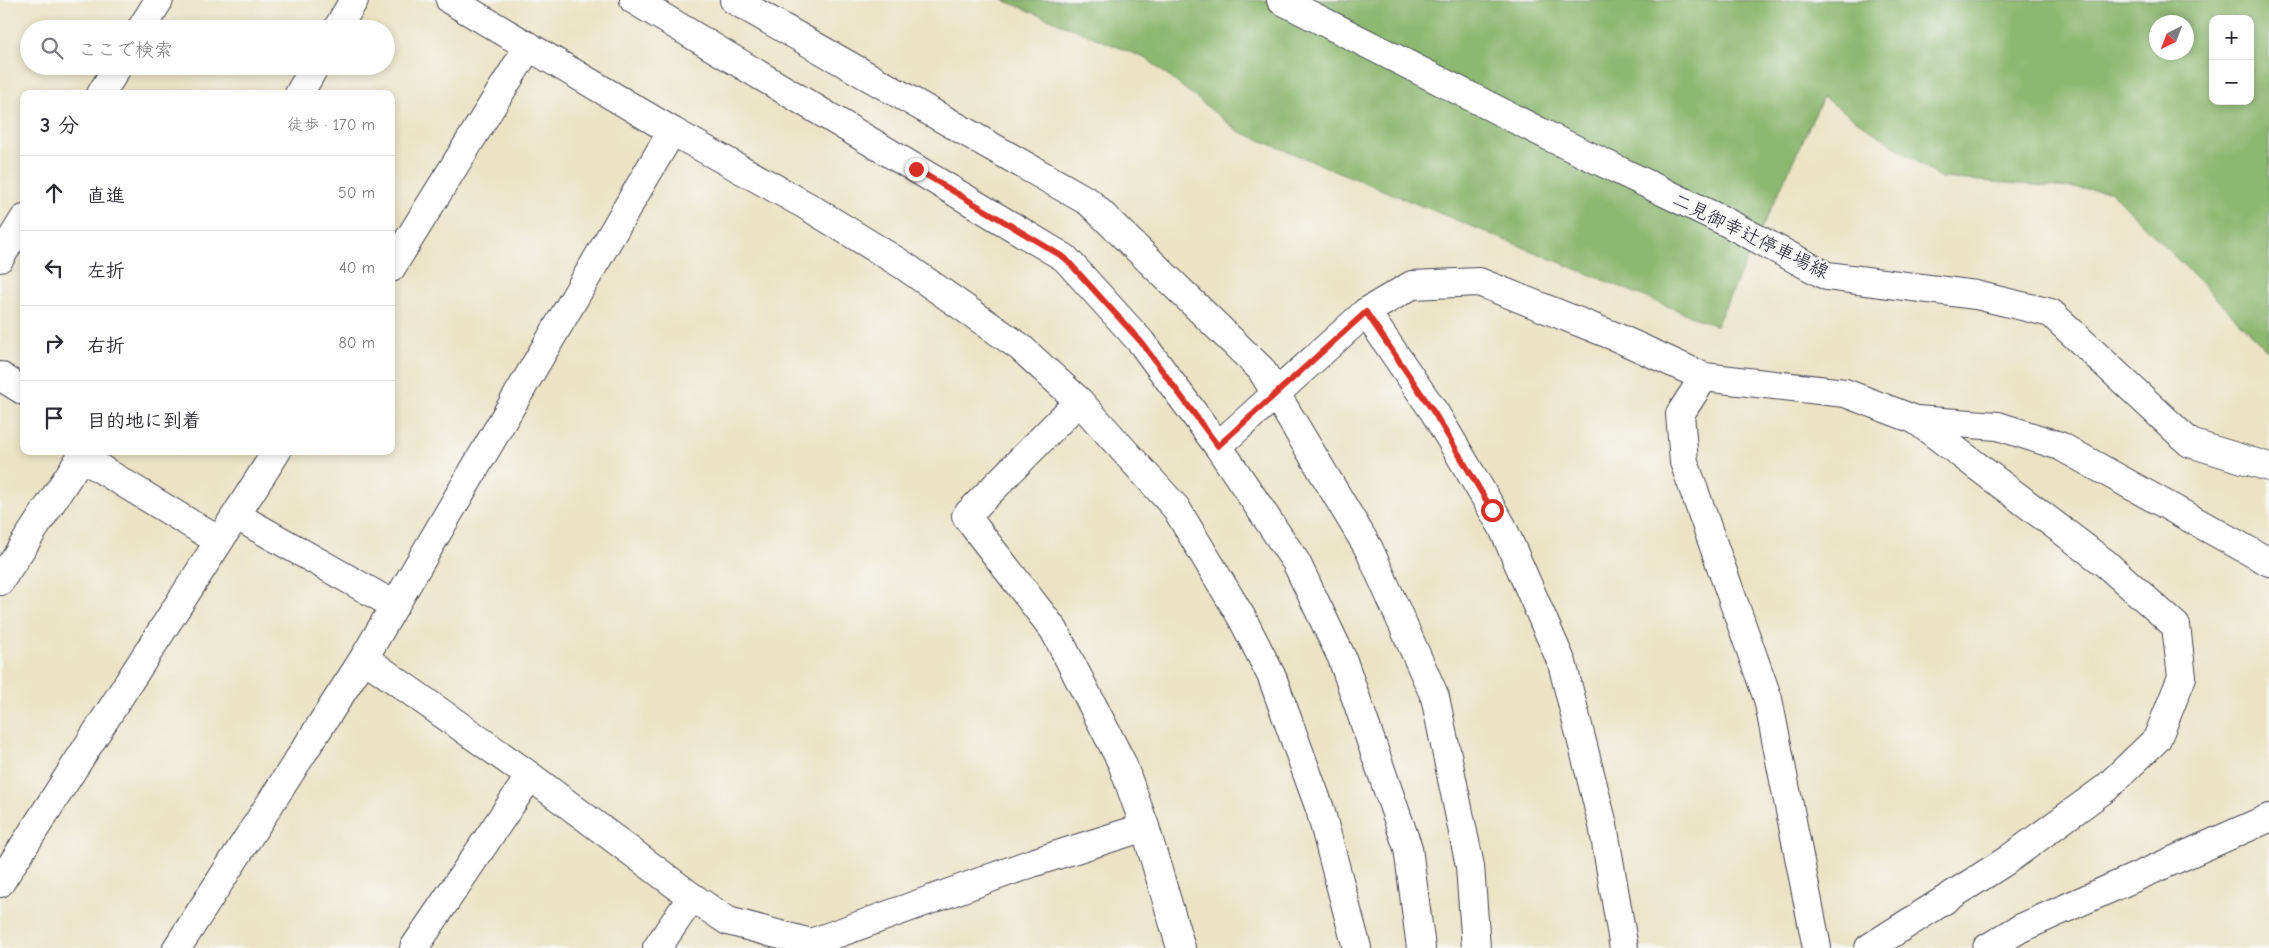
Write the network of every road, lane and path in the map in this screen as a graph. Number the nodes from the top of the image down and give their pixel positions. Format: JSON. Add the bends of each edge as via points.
{"nodes":[{"id":1,"x":158,"y":0,"type":"edge"},
{"id":2,"x":354,"y":0,"type":"edge"},
{"id":3,"x":450,"y":0,"type":"edge"},
{"id":4,"x":634,"y":0,"type":"edge"},
{"id":5,"x":734,"y":0,"type":"edge"},
{"id":6,"x":1281,"y":0,"type":"edge"},
{"id":7,"x":146,"y":20,"type":"edge"},
{"id":8,"x":342,"y":20,"type":"edge"},
{"id":9,"x":529,"y":46,"type":"junction"},
{"id":10,"x":113,"y":75,"type":"edge"},
{"id":11,"x":310,"y":75,"type":"edge"},
{"id":12,"x":103,"y":90,"type":"edge"},
{"id":13,"x":300,"y":90,"type":"edge"},
{"id":14,"x":672,"y":131,"type":"junction"},
{"id":15,"x":20,"y":226,"type":"edge"},
{"id":16,"x":0,"y":258,"type":"edge"},
{"id":17,"x":395,"y":262,"type":"edge"},
{"id":18,"x":1366,"y":312,"type":"junction"},
{"id":19,"x":0,"y":376,"type":"edge"},
{"id":20,"x":1704,"y":377,"type":"junction"},
{"id":21,"x":20,"y":388,"type":"edge"},
{"id":22,"x":1276,"y":394,"type":"junction"},
{"id":23,"x":1078,"y":401,"type":"junction"},
{"id":24,"x":1916,"y":420,"type":"junction"},
{"id":25,"x":1218,"y":446,"type":"junction"},
{"id":26,"x":82,"y":455,"type":"edge"},
{"id":27,"x":85,"y":455,"type":"edge"},
{"id":28,"x":275,"y":455,"type":"edge"},
{"id":29,"x":2269,"y":467,"type":"edge"},
{"id":30,"x":237,"y":516,"type":"junction"},
{"id":31,"x":219,"y":541,"type":"junction"},
{"id":32,"x":2269,"y":562,"type":"edge"},
{"id":33,"x":0,"y":581,"type":"edge"},
{"id":34,"x":394,"y":605,"type":"junction"},
{"id":35,"x":364,"y":658,"type":"junction"},
{"id":36,"x":530,"y":776,"type":"junction"},
{"id":37,"x":2269,"y":818,"type":"edge"},
{"id":38,"x":1145,"y":827,"type":"junction"},
{"id":39,"x":0,"y":883,"type":"edge"},
{"id":40,"x":692,"y":897,"type":"junction"},
{"id":41,"x":177,"y":948,"type":"edge"},
{"id":42,"x":414,"y":948,"type":"edge"},
{"id":43,"x":657,"y":948,"type":"edge"},
{"id":44,"x":1181,"y":948,"type":"edge"},
{"id":45,"x":1357,"y":948,"type":"edge"},
{"id":46,"x":1421,"y":948,"type":"edge"},
{"id":47,"x":1476,"y":948,"type":"edge"},
{"id":48,"x":1624,"y":948,"type":"edge"},
{"id":49,"x":1816,"y":948,"type":"edge"},
{"id":50,"x":1869,"y":948,"type":"edge"},
{"id":51,"x":1987,"y":948,"type":"edge"}],
"edges":[{"from":1,"to":7,"type":"street"},
{"from":2,"to":8,"type":"street"},
{"from":3,"to":9,"type":"street"},
{"from":4,"to":25,"type":"street","via":[[1065,258],[1141,342]]},
{"from":5,"to":22,"type":"street","via":[[1089,202],[1261,369]]},
{"from":6,"to":29,"type":"street","name":"二見御幸辻停車場線","via":[[1556,140],[1726,222],[1827,276],[1976,295],[2051,313],[2190,444]]},
{"from":9,"to":14,"type":"street"},
{"from":9,"to":17,"type":"street"},
{"from":10,"to":12,"type":"street"},
{"from":11,"to":13,"type":"street"},
{"from":14,"to":23,"type":"street","via":[[807,206],[903,265],[1020,347]]},
{"from":14,"to":34,"type":"street"},
{"from":15,"to":16,"type":"street"},
{"from":18,"to":20,"type":"street","via":[[1412,285],[1479,282],[1614,336]]},
{"from":18,"to":22,"type":"street"},
{"from":18,"to":48,"type":"street","via":[[1435,414],[1502,526],[1562,662],[1603,825]]},
{"from":19,"to":21,"type":"street"},
{"from":20,"to":24,"type":"street","via":[[1845,393]]},
{"from":20,"to":49,"type":"street","via":[[1680,414],[1684,462],[1768,699]]},
{"from":22,"to":25,"type":"street"},
{"from":22,"to":47,"type":"street","via":[[1369,549],[1435,697],[1470,866]]},
{"from":23,"to":38,"type":"street","via":[[966,516],[1054,630],[1122,762]]},
{"from":23,"to":45,"type":"street","via":[[1176,508],[1242,618],[1272,677],[1320,809]]},
{"from":24,"to":32,"type":"street","via":[[1998,426],[2060,446]]},
{"from":24,"to":50,"type":"street","via":[[2105,563],[2176,626],[2182,677],[2157,739],[2106,788],[2006,861]]},
{"from":25,"to":46,"type":"street","via":[[1296,562],[1342,658],[1408,848]]},
{"from":26,"to":33,"type":"street"},
{"from":27,"to":31,"type":"street"},
{"from":28,"to":30,"type":"street"},
{"from":30,"to":31,"type":"street"},
{"from":30,"to":34,"type":"street"},
{"from":31,"to":39,"type":"street"},
{"from":34,"to":35,"type":"street"},
{"from":35,"to":36,"type":"street"},
{"from":35,"to":41,"type":"street"},
{"from":36,"to":40,"type":"street"},
{"from":36,"to":42,"type":"street"},
{"from":37,"to":51,"type":"street","via":[[2021,928]]},
{"from":38,"to":40,"type":"street","via":[[1032,862],[811,943],[728,921]]},
{"from":38,"to":44,"type":"street"},
{"from":40,"to":43,"type":"street"}]}
